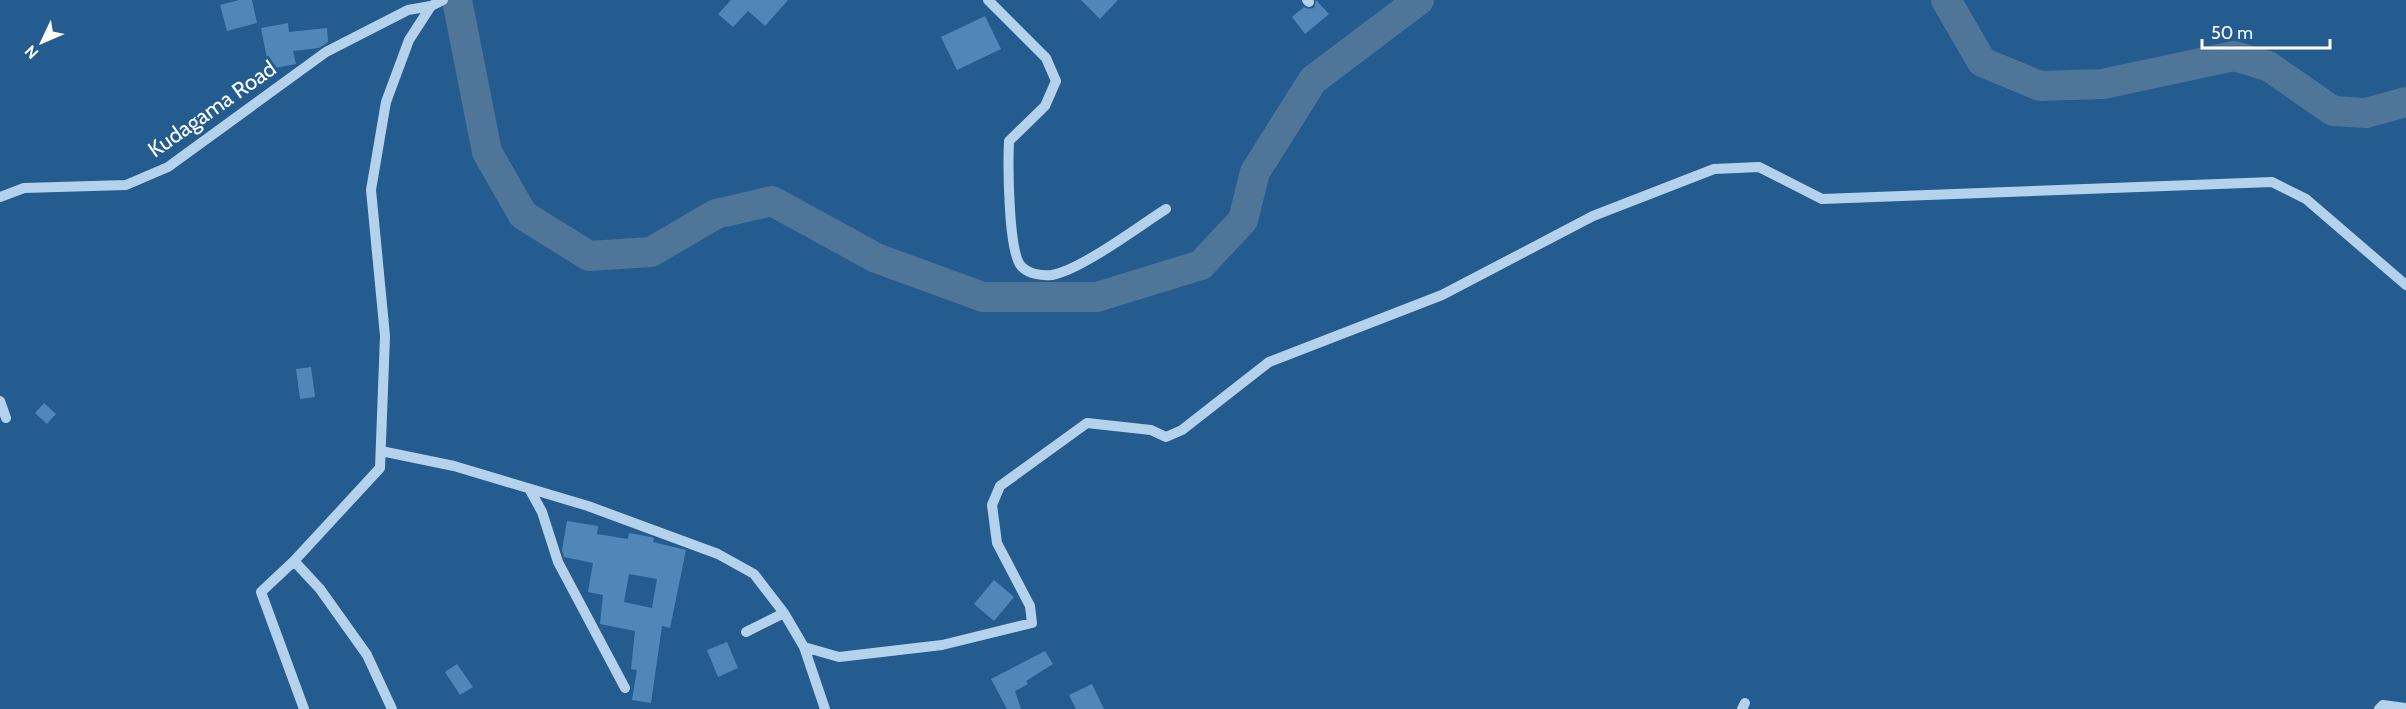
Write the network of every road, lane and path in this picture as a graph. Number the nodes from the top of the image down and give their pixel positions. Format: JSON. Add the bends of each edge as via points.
{"nodes":[{"id":1,"x":442,"y":0,"type":"edge"},
{"id":2,"x":988,"y":0,"type":"edge"},
{"id":3,"x":431,"y":6,"type":"junction"},
{"id":4,"x":0,"y":197,"type":"edge"},
{"id":5,"x":1166,"y":209,"type":"dead end"},
{"id":6,"x":2406,"y":285,"type":"edge"},
{"id":7,"x":0,"y":401,"type":"edge"},
{"id":8,"x":6,"y":418,"type":"dead end"},
{"id":9,"x":381,"y":451,"type":"junction"},
{"id":10,"x":531,"y":490,"type":"junction"},
{"id":11,"x":294,"y":561,"type":"junction"},
{"id":12,"x":784,"y":613,"type":"junction"},
{"id":13,"x":746,"y":632,"type":"dead end"},
{"id":14,"x":804,"y":647,"type":"junction"},
{"id":15,"x":625,"y":688,"type":"dead end"},
{"id":16,"x":2406,"y":708,"type":"edge"},
{"id":17,"x":304,"y":709,"type":"edge"},
{"id":18,"x":392,"y":709,"type":"edge"},
{"id":19,"x":825,"y":709,"type":"edge"},
{"id":20,"x":2379,"y":709,"type":"edge"}],
"edges":[{"from":1,"to":3,"type":"street"},
{"from":2,"to":5,"type":"street","via":[[1046,58],[1056,81],[1045,106],[1009,141],[1013,247],[1020,266],[1032,274],[1052,275],[1076,267]]},
{"from":3,"to":4,"type":"street","name":"Kudagama Road","via":[[408,10],[326,52],[168,167],[126,185],[24,188]]},
{"from":3,"to":9,"type":"street","via":[[409,40],[386,102],[371,190],[385,336]]},
{"from":6,"to":14,"type":"street","via":[[2306,200],[2272,182],[1822,199],[1760,168],[1714,169],[1593,216],[1442,295],[1269,362],[1182,430],[1166,437],[1151,430],[1087,423],[1000,486],[992,505],[997,543],[1030,606],[1032,623],[942,645],[839,657]]},
{"from":7,"to":8,"type":"street"},
{"from":9,"to":10,"type":"street","via":[[454,466]]},
{"from":9,"to":11,"type":"street","via":[[380,468]]},
{"from":10,"to":12,"type":"street","via":[[588,506],[718,554],[754,574]]},
{"from":10,"to":15,"type":"street","via":[[558,562]]},
{"from":11,"to":17,"type":"street","via":[[261,592]]},
{"from":11,"to":18,"type":"street","via":[[320,589],[367,655]]},
{"from":12,"to":13,"type":"street"},
{"from":12,"to":14,"type":"street"},
{"from":14,"to":19,"type":"street"},
{"from":16,"to":20,"type":"street","via":[[2383,705]]}]}
